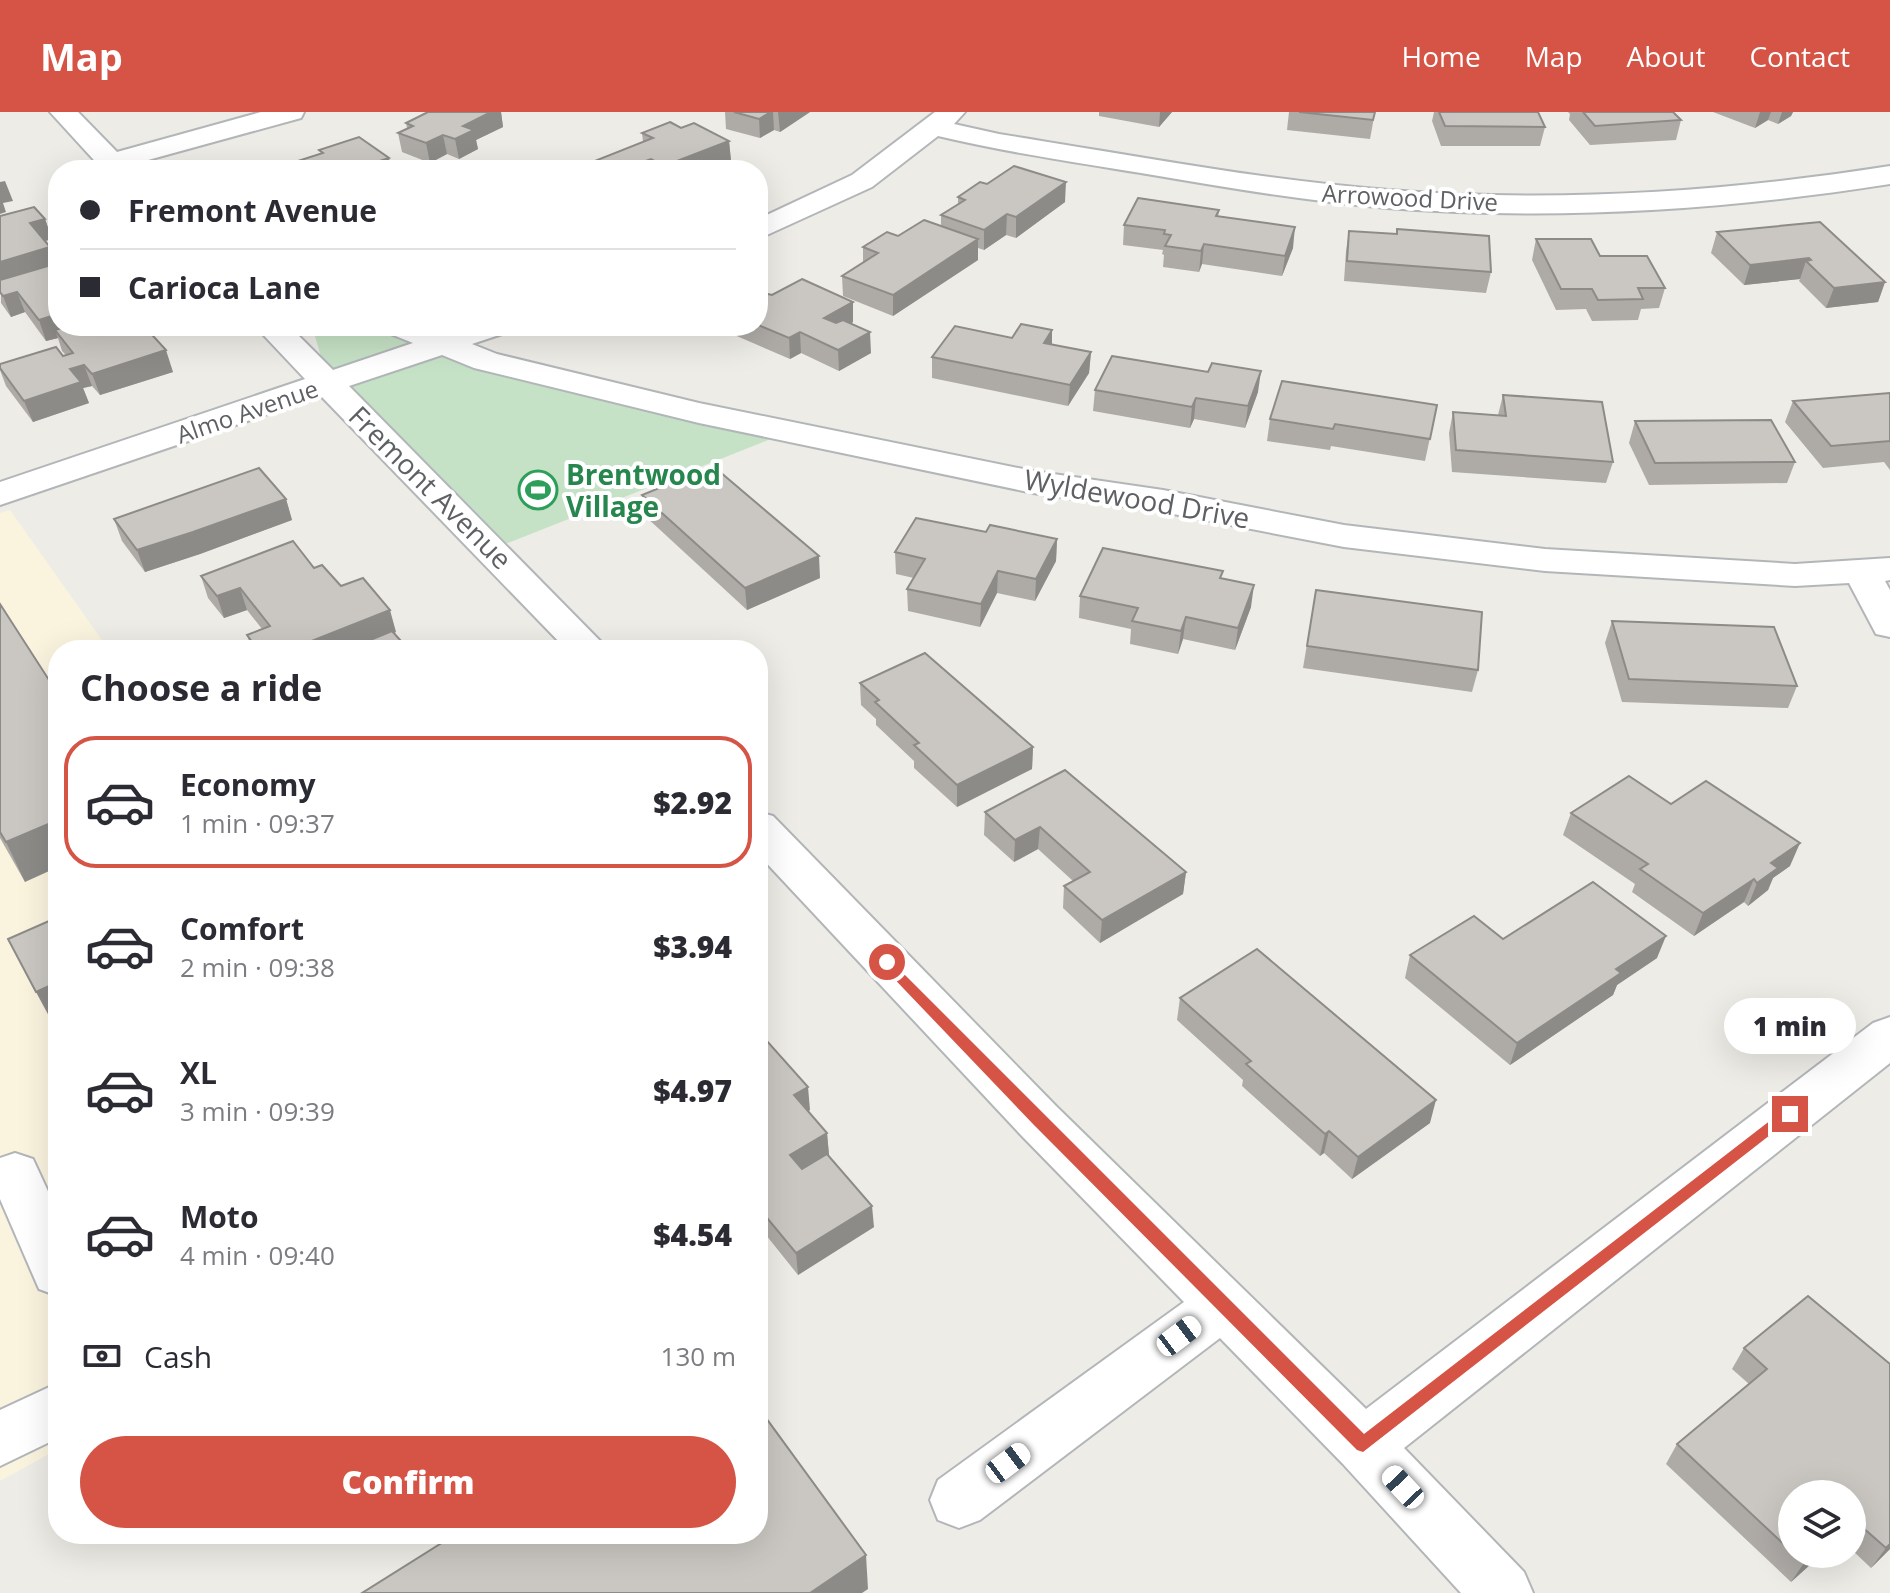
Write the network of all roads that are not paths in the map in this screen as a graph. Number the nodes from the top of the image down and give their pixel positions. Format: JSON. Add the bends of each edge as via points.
{"nodes":[{"id":1,"x":63,"y":112,"type":"edge"},
{"id":2,"x":291,"y":112,"type":"edge"},
{"id":3,"x":942,"y":120,"type":"edge"},
{"id":4,"x":109,"y":160,"type":"edge"},
{"id":5,"x":135,"y":160,"type":"edge"},
{"id":6,"x":1890,"y":175,"type":"edge"},
{"id":7,"x":1848,"y":183,"type":"junction"},
{"id":8,"x":1879,"y":204,"type":"dead end"},
{"id":9,"x":768,"y":225,"type":"edge"},
{"id":10,"x":281,"y":336,"type":"edge"},
{"id":11,"x":421,"y":336,"type":"edge"},
{"id":12,"x":466,"y":336,"type":"edge"},
{"id":13,"x":441,"y":345,"type":"junction"},
{"id":14,"x":329,"y":384,"type":"junction"},
{"id":15,"x":0,"y":494,"type":"edge"},
{"id":16,"x":1876,"y":570,"type":"edge"},
{"id":17,"x":1890,"y":625,"type":"edge"},
{"id":18,"x":579,"y":640,"type":"edge"},
{"id":19,"x":768,"y":837,"type":"edge"},
{"id":20,"x":1890,"y":1036,"type":"edge"},
{"id":21,"x":15,"y":1174,"type":"dead end"},
{"id":22,"x":48,"y":1250,"type":"edge"},
{"id":23,"x":1223,"y":1304,"type":"junction"},
{"id":24,"x":48,"y":1414,"type":"edge"},
{"id":25,"x":0,"y":1439,"type":"edge"},
{"id":26,"x":1363,"y":1445,"type":"junction"},
{"id":27,"x":959,"y":1500,"type":"dead end"},
{"id":28,"x":1502,"y":1593,"type":"edge"}],
"edges":[{"from":1,"to":4,"type":"street"},
{"from":2,"to":5,"type":"street"},
{"from":3,"to":7,"type":"street","name":"Arrowood Drive","via":[[999,142],[1283,188],[1389,199],[1612,202]]},
{"from":3,"to":9,"type":"street","via":[[862,181]]},
{"from":6,"to":7,"type":"street","name":"Arrowood Drive"},
{"from":7,"to":8,"type":"street"},
{"from":10,"to":14,"type":"street","name":"Fremont Avenue"},
{"from":11,"to":13,"type":"street","name":"Wyldewood Drive"},
{"from":12,"to":13,"type":"street","name":"Almo Avenue"},
{"from":13,"to":14,"type":"street","name":"Almo Avenue"},
{"from":13,"to":16,"type":"street","name":"Wyldewood Drive","via":[[486,361],[699,413],[1033,482],[1344,536],[1545,560],[1795,575]]},
{"from":14,"to":15,"type":"street","name":"Almo Avenue"},
{"from":14,"to":18,"type":"street","name":"Fremont Avenue"},
{"from":16,"to":17,"type":"street"},
{"from":19,"to":23,"type":"street"},
{"from":20,"to":26,"type":"street"},
{"from":21,"to":22,"type":"street"},
{"from":23,"to":26,"type":"street"},
{"from":23,"to":27,"type":"street"},
{"from":24,"to":25,"type":"street"},
{"from":26,"to":28,"type":"street"}]}
